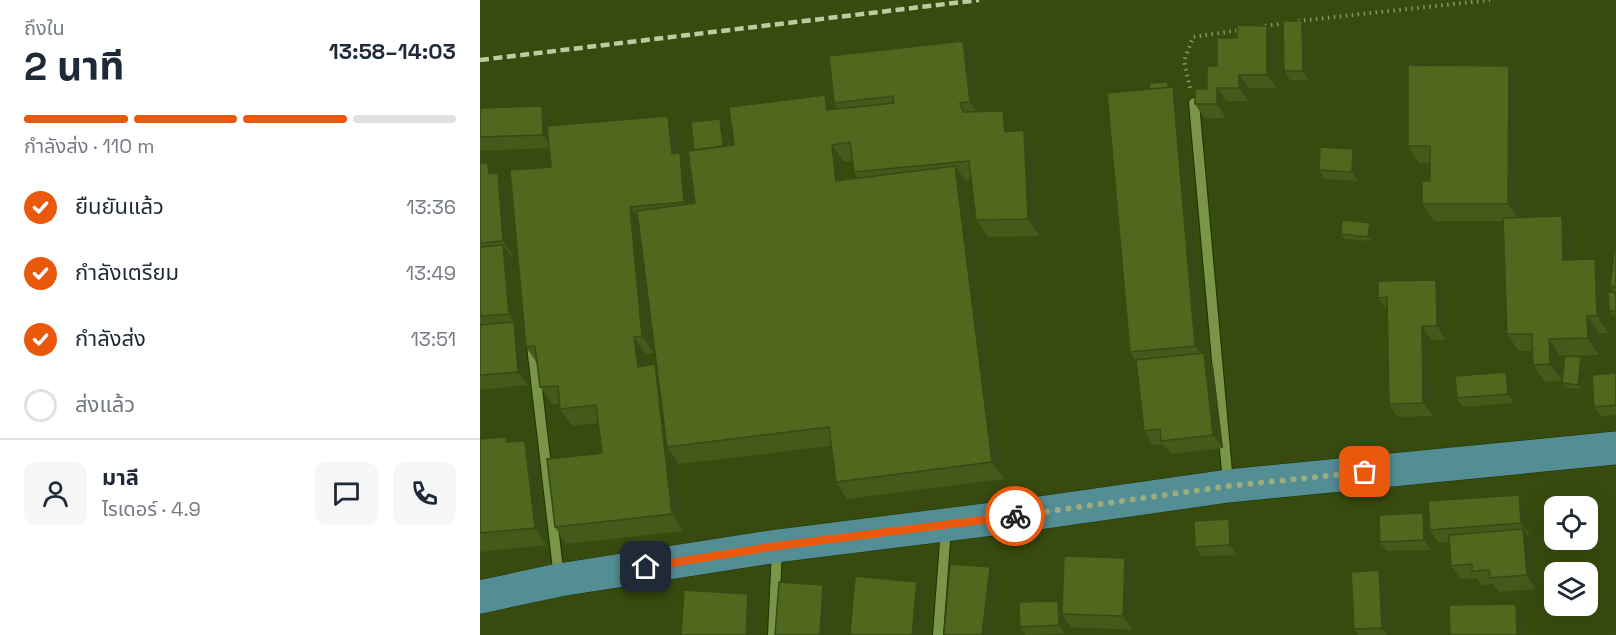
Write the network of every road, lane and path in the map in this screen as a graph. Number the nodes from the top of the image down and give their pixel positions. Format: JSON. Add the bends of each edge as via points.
{"nodes":[{"id":1,"x":1490,"y":0,"type":"edge"},
{"id":2,"x":1257,"y":27,"type":"edge"},
{"id":3,"x":1247,"y":29,"type":"edge"},
{"id":4,"x":1194,"y":103,"type":"joint"},
{"id":5,"x":531,"y":332,"type":"edge"},
{"id":6,"x":1616,"y":448,"type":"edge"},
{"id":7,"x":1228,"y":486,"type":"junction"},
{"id":8,"x":946,"y":525,"type":"junction"},
{"id":9,"x":777,"y":546,"type":"junction"},
{"id":10,"x":559,"y":580,"type":"junction"},
{"id":11,"x":480,"y":597,"type":"edge"},
{"id":12,"x":773,"y":635,"type":"edge"},
{"id":13,"x":938,"y":635,"type":"edge"}],
"edges":[{"from":1,"to":2,"type":"path"},
{"from":3,"to":4,"type":"path","via":[[1193,37],[1184,61]]},
{"from":4,"to":7,"type":"street"},
{"from":5,"to":10,"type":"street"},
{"from":6,"to":7,"type":"main road"},
{"from":7,"to":8,"type":"main road"},
{"from":8,"to":9,"type":"main road"},
{"from":8,"to":13,"type":"street"},
{"from":9,"to":10,"type":"main road"},
{"from":9,"to":12,"type":"street"},
{"from":10,"to":11,"type":"main road"}]}
